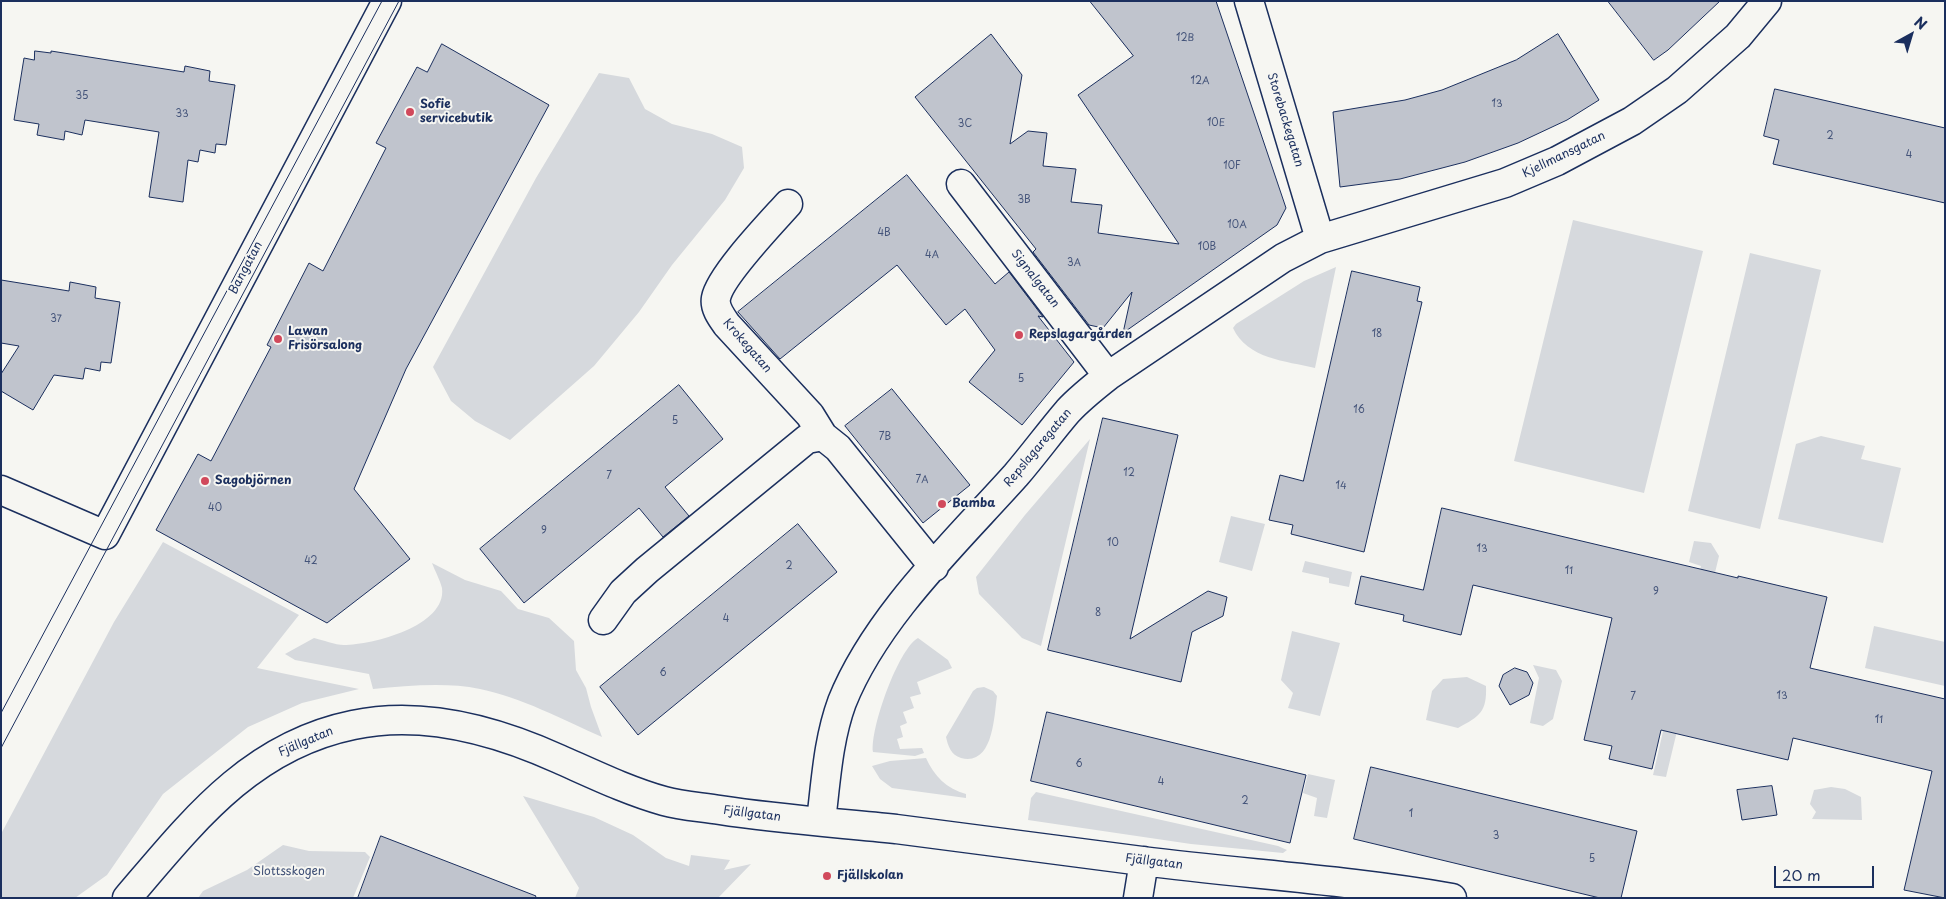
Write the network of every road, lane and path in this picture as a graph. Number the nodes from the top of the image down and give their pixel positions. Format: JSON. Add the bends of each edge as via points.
{"nodes":[{"id":1,"x":387,"y":1,"type":"edge"},
{"id":2,"x":1249,"y":1,"type":"edge"},
{"id":3,"x":1767,"y":1,"type":"edge"},
{"id":4,"x":961,"y":184,"type":"dead end"},
{"id":5,"x":788,"y":204,"type":"dead end"},
{"id":6,"x":1320,"y":239,"type":"junction"},
{"id":7,"x":1108,"y":376,"type":"junction"},
{"id":8,"x":823,"y":436,"type":"junction"},
{"id":9,"x":1,"y":490,"type":"edge"},
{"id":10,"x":934,"y":567,"type":"junction"},
{"id":11,"x":603,"y":620,"type":"dead end"},
{"id":12,"x":821,"y":821,"type":"junction"},
{"id":13,"x":1144,"y":862,"type":"junction"},
{"id":14,"x":127,"y":898,"type":"edge"},
{"id":15,"x":1138,"y":898,"type":"edge"},
{"id":16,"x":1452,"y":898,"type":"edge"}],
"edges":[{"from":1,"to":9,"type":"street","name":"Bangatan","via":[[105,535]]},
{"from":2,"to":6,"type":"street","name":"Storebackegatan"},
{"from":3,"to":6,"type":"street","name":"Kjellmansgatan","via":[[1738,36],[1677,90],[1632,121],[1556,161],[1505,182]]},
{"from":4,"to":7,"type":"street","name":"Signalgatan"},
{"from":5,"to":8,"type":"street","name":"Krokegatan","via":[[719,287],[715,300],[728,325],[810,415]]},
{"from":6,"to":7,"type":"street","name":"Repslagaregatan","via":[[1283,258]]},
{"from":7,"to":10,"type":"street","name":"Repslagaregatan","via":[[1068,411],[1038,450]]},
{"from":8,"to":10,"type":"street","name":"Krokegatan","via":[[838,448]]},
{"from":8,"to":11,"type":"street","via":[[807,439],[646,570],[623,592]]},
{"from":10,"to":12,"type":"street","name":"Repslagaregatan","via":[[870,650],[843,701],[833,733]]},
{"from":12,"to":13,"type":"street","name":"Fjällgatan"},
{"from":12,"to":14,"type":"street","name":"Fjällgatan","via":[[666,802],[509,739],[473,728],[440,721],[379,721],[325,731],[251,769],[208,806]]},
{"from":13,"to":15,"type":"street"},
{"from":13,"to":16,"type":"street","name":"Fjällgatan","via":[[1376,886]]}]}
